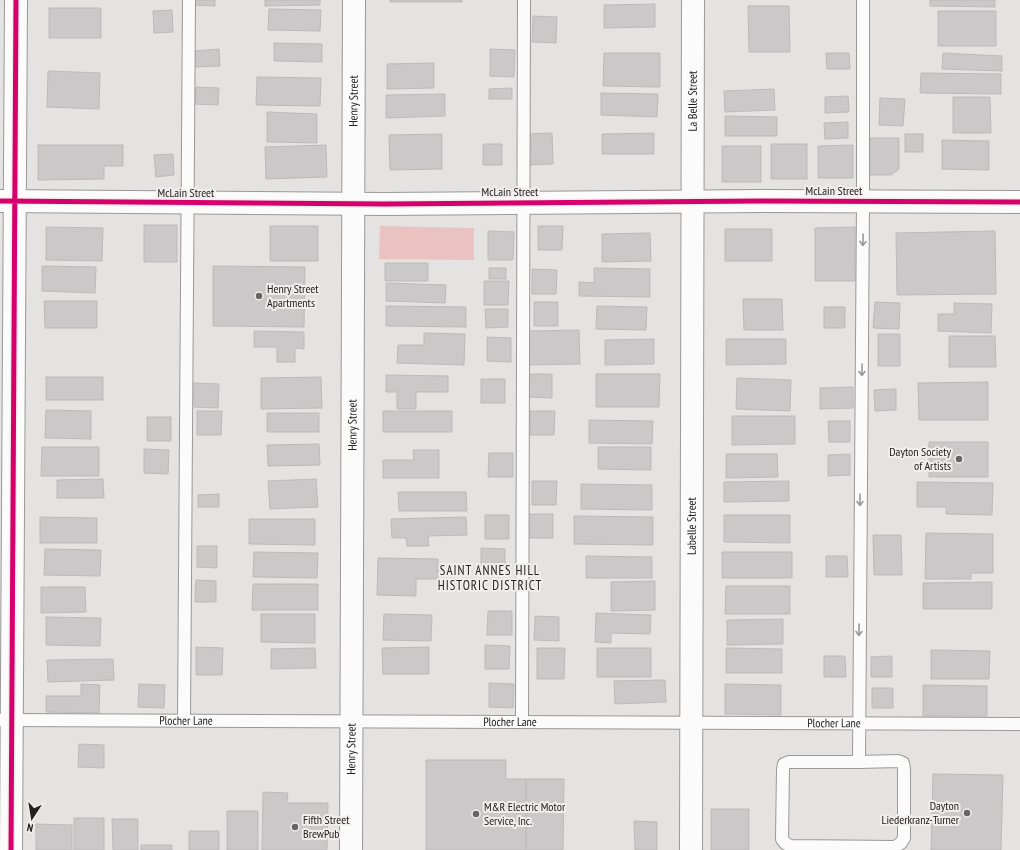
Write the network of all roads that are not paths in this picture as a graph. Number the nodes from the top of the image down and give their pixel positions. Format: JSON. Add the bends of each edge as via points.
{"nodes":[{"id":1,"x":16,"y":0,"type":"edge"},
{"id":2,"x":189,"y":0,"type":"edge"},
{"id":3,"x":354,"y":0,"type":"edge"},
{"id":4,"x":524,"y":0,"type":"edge"},
{"id":5,"x":692,"y":0,"type":"edge"},
{"id":6,"x":863,"y":0,"type":"edge"},
{"id":7,"x":7,"y":201,"type":"edge"},
{"id":8,"x":523,"y":202,"type":"junction"},
{"id":9,"x":692,"y":202,"type":"junction"},
{"id":10,"x":863,"y":202,"type":"junction"},
{"id":11,"x":1020,"y":202,"type":"edge"},
{"id":12,"x":188,"y":203,"type":"junction"},
{"id":13,"x":353,"y":203,"type":"junction"},
{"id":14,"x":6,"y":720,"type":"edge"},
{"id":15,"x":184,"y":720,"type":"junction"},
{"id":16,"x":352,"y":720,"type":"junction"},
{"id":17,"x":522,"y":722,"type":"junction"},
{"id":18,"x":692,"y":723,"type":"junction"},
{"id":19,"x":858,"y":724,"type":"junction"},
{"id":20,"x":1020,"y":724,"type":"edge"},
{"id":21,"x":859,"y":762,"type":"junction"},
{"id":22,"x":11,"y":850,"type":"edge"},
{"id":23,"x":351,"y":850,"type":"edge"},
{"id":24,"x":691,"y":850,"type":"edge"}],
"edges":[{"from":1,"to":7,"type":"street"},
{"from":2,"to":12,"type":"lane"},
{"from":3,"to":13,"type":"street","name":"Henry Street"},
{"from":4,"to":8,"type":"lane"},
{"from":5,"to":9,"type":"street","name":"La Belle Street"},
{"from":6,"to":10,"type":"lane"},
{"from":7,"to":12,"type":"street","name":"McLain Street"},
{"from":7,"to":14,"type":"street"},
{"from":8,"to":9,"type":"street","name":"McLain Street"},
{"from":8,"to":13,"type":"street","name":"McLain Street"},
{"from":8,"to":17,"type":"lane"},
{"from":9,"to":10,"type":"street","name":"McLain Street"},
{"from":9,"to":18,"type":"street","name":"Labelle Street"},
{"from":10,"to":11,"type":"street","name":"McLain Street"},
{"from":10,"to":19,"type":"lane","one_way":true},
{"from":12,"to":13,"type":"street","name":"McLain Street"},
{"from":12,"to":15,"type":"lane"},
{"from":13,"to":16,"type":"street","name":"Henry Street"},
{"from":14,"to":15,"type":"lane","name":"Plocher Lane"},
{"from":14,"to":22,"type":"street"},
{"from":15,"to":16,"type":"lane","name":"Plocher Lane"},
{"from":16,"to":17,"type":"lane","name":"Plocher Lane"},
{"from":16,"to":23,"type":"street","name":"Henry Street"},
{"from":17,"to":18,"type":"lane","name":"Plocher Lane"},
{"from":18,"to":19,"type":"lane","name":"Plocher Lane"},
{"from":18,"to":24,"type":"street","name":"Labelle Street"},
{"from":19,"to":20,"type":"lane","name":"Plocher Lane"},
{"from":19,"to":21,"type":"lane"},
{"from":21,"to":21,"type":"lane","via":[[784,764],[782,839],[785,844],[895,847],[901,843],[904,838],[903,763]]}]}
